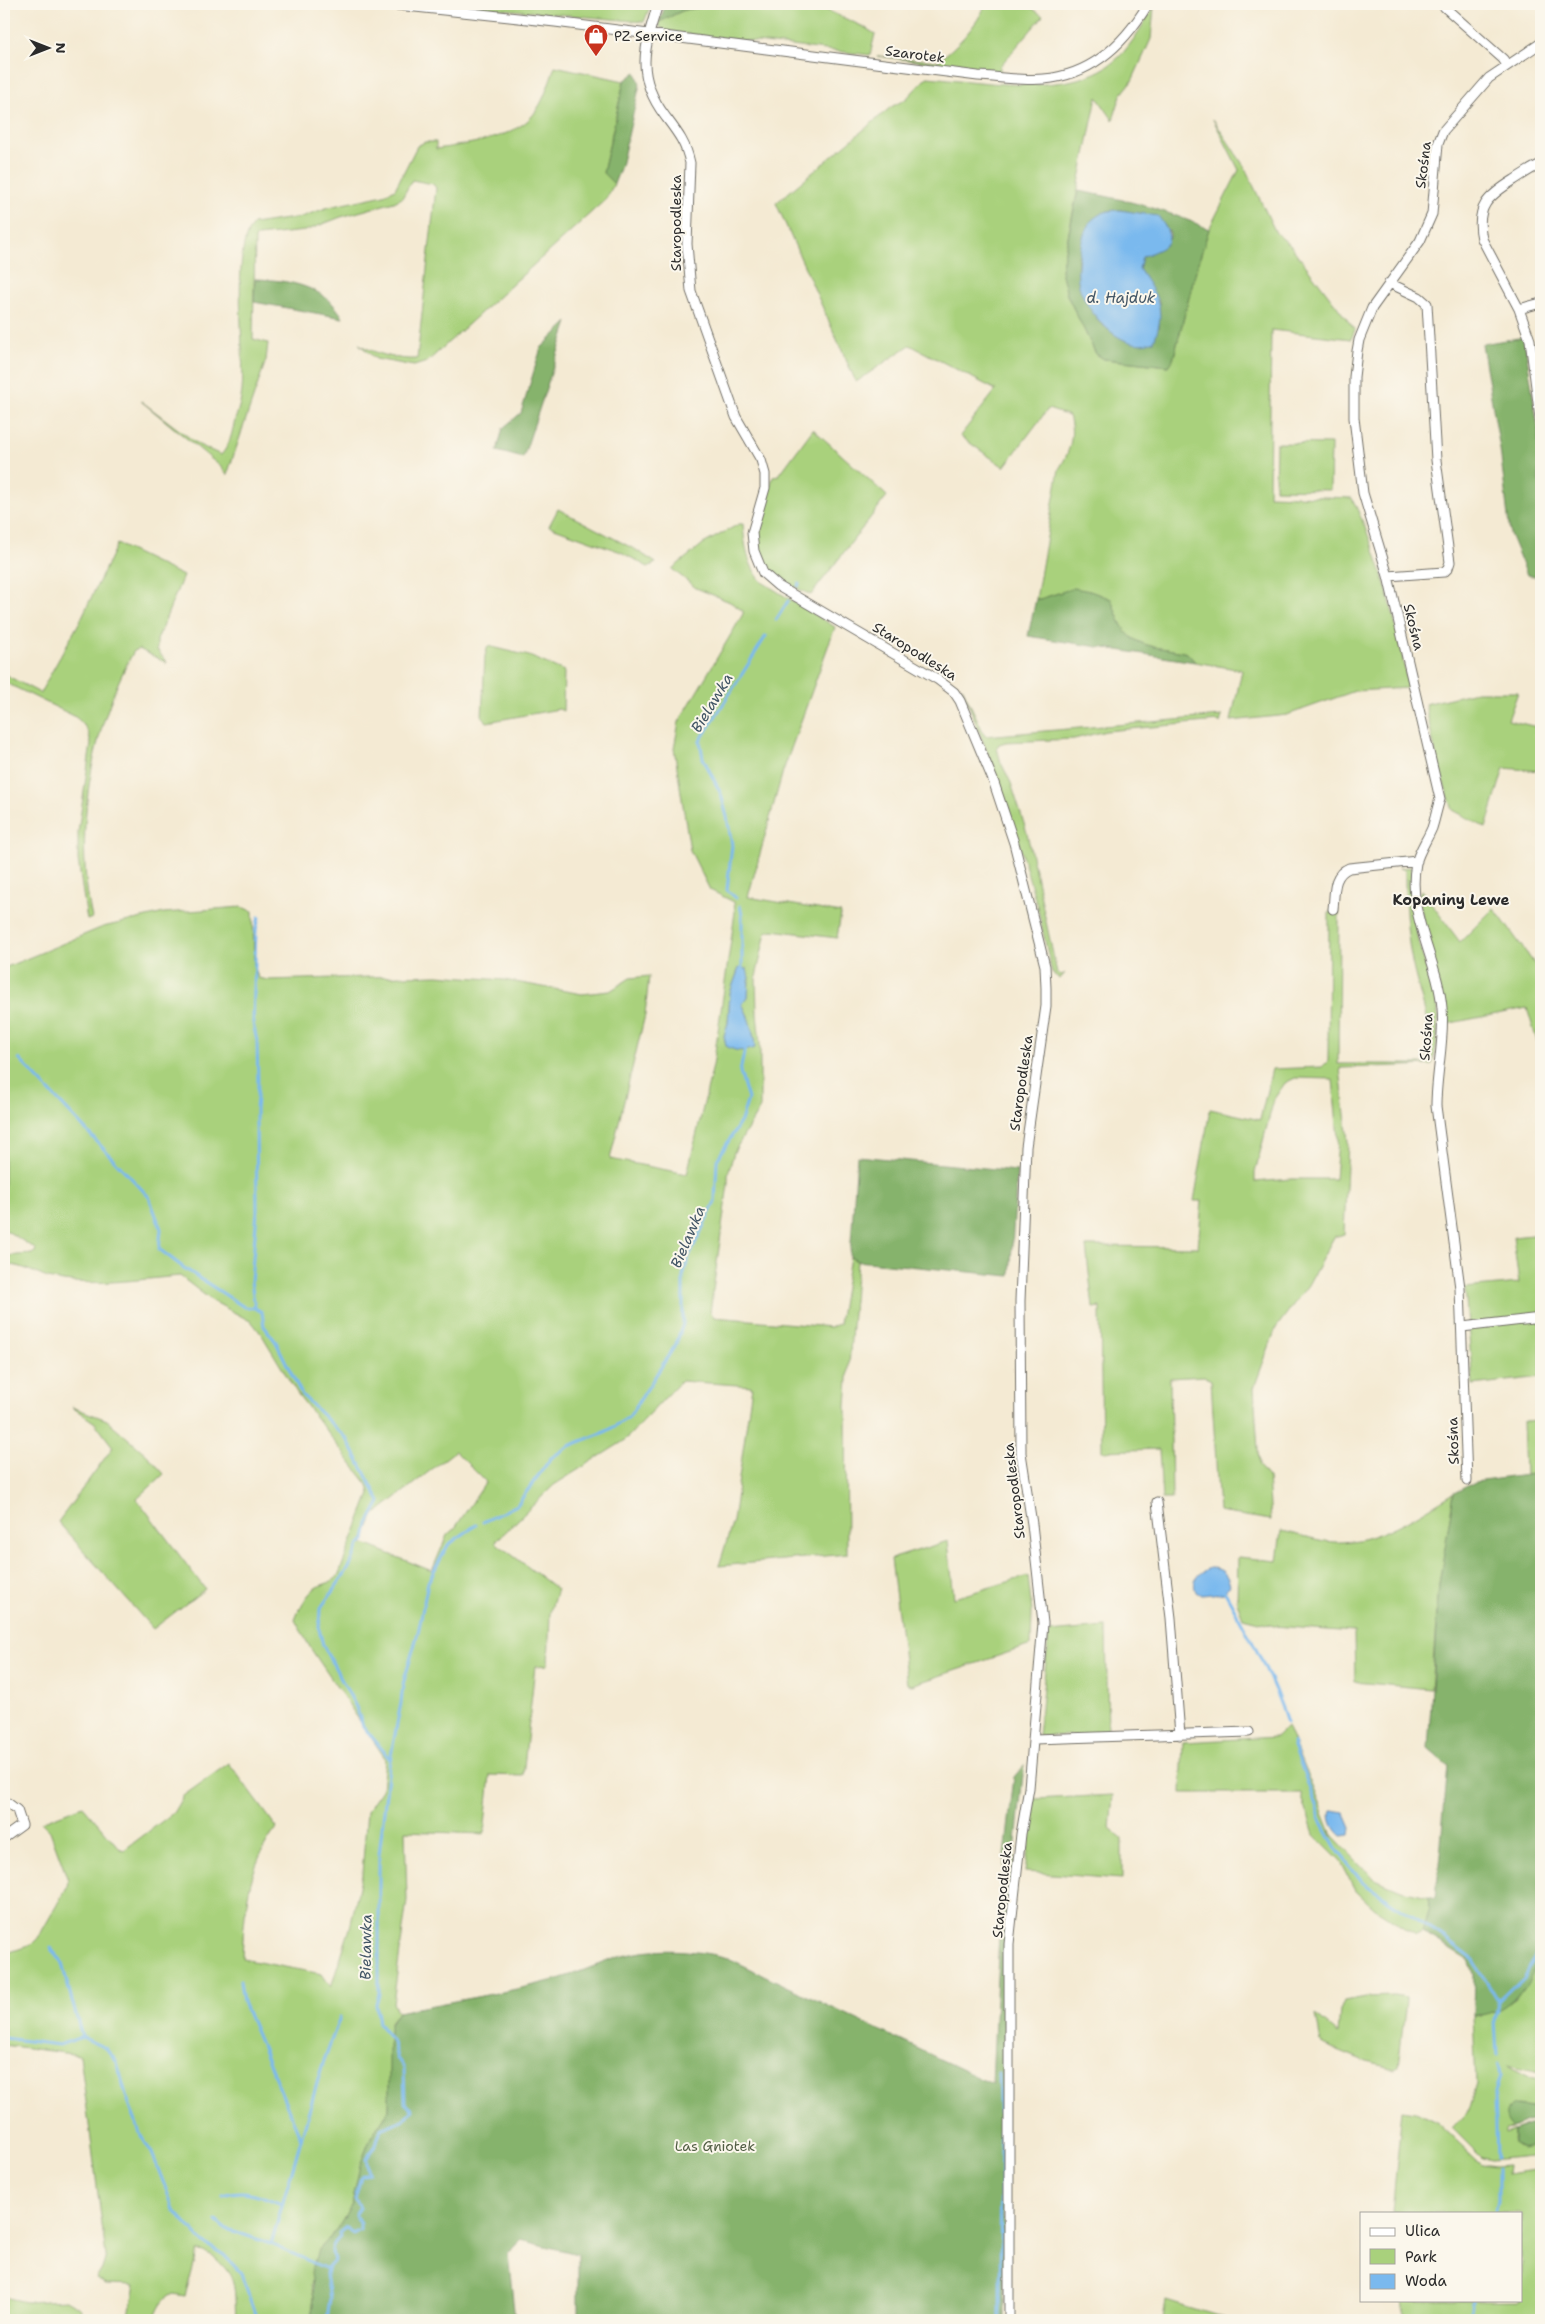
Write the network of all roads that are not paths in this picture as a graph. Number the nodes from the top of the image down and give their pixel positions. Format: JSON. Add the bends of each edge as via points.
{"nodes":[{"id":1,"x":387,"y":4,"type":"edge"},
{"id":2,"x":658,"y":4,"type":"edge"},
{"id":3,"x":1148,"y":4,"type":"edge"},
{"id":4,"x":1441,"y":4,"type":"edge"},
{"id":5,"x":648,"y":34,"type":"junction"},
{"id":6,"x":1541,"y":43,"type":"edge"},
{"id":7,"x":1507,"y":65,"type":"junction"},
{"id":8,"x":1540,"y":166,"type":"edge"},
{"id":9,"x":1389,"y":283,"type":"junction"},
{"id":10,"x":1541,"y":303,"type":"edge"},
{"id":11,"x":1519,"y":309,"type":"junction"},
{"id":12,"x":1541,"y":426,"type":"edge"},
{"id":13,"x":1388,"y":576,"type":"junction"},
{"id":14,"x":1417,"y":861,"type":"junction"},
{"id":15,"x":1333,"y":908,"type":"dead end"},
{"id":16,"x":1541,"y":1318,"type":"edge"},
{"id":17,"x":1462,"y":1327,"type":"junction"},
{"id":18,"x":1467,"y":1481,"type":"dead end"},
{"id":19,"x":1157,"y":1502,"type":"dead end"},
{"id":20,"x":1249,"y":1732,"type":"dead end"},
{"id":21,"x":1180,"y":1735,"type":"junction"},
{"id":22,"x":1034,"y":1739,"type":"junction"},
{"id":23,"x":4,"y":1800,"type":"edge"},
{"id":24,"x":4,"y":1838,"type":"edge"},
{"id":25,"x":1009,"y":2320,"type":"edge"}],
"edges":[{"from":1,"to":5,"type":"street","name":"Szarotek"},
{"from":2,"to":5,"type":"street","name":"Staropodleska"},
{"from":3,"to":5,"type":"street","name":"Szarotek","via":[[1125,38],[1101,59],[1075,72],[1044,79],[978,76]]},
{"from":4,"to":7,"type":"street"},
{"from":5,"to":22,"type":"street","name":"Staropodleska","via":[[644,63],[647,88],[681,135],[690,163],[687,244],[692,291],[736,417],[765,474],[765,488],[752,533],[757,563],[778,586],[937,679],[957,696],[970,720],[1014,843],[1046,966],[1046,1006],[1026,1147],[1020,1301],[1021,1453],[1043,1623]]},
{"from":6,"to":7,"type":"street","name":"Skośna"},
{"from":7,"to":9,"type":"street","name":"Skośna","via":[[1489,78],[1443,131],[1438,144],[1432,214],[1420,241]]},
{"from":8,"to":11,"type":"street","via":[[1488,197],[1479,227],[1482,240]]},
{"from":9,"to":13,"type":"street","name":"Skośna","via":[[1372,308],[1359,340],[1354,377],[1354,418],[1363,493]]},
{"from":9,"to":13,"type":"street","via":[[1427,304],[1436,460],[1450,562],[1444,572]]},
{"from":10,"to":11,"type":"street"},
{"from":11,"to":12,"type":"street","via":[[1530,340]]},
{"from":13,"to":14,"type":"street","name":"Skośna","via":[[1440,799]]},
{"from":14,"to":15,"type":"street","via":[[1342,870],[1336,878]]},
{"from":14,"to":17,"type":"street","name":"Skośna","via":[[1415,897],[1422,937],[1442,1006],[1436,1106],[1460,1288]]},
{"from":16,"to":17,"type":"street"},
{"from":17,"to":18,"type":"street","name":"Skośna"},
{"from":19,"to":21,"type":"street","via":[[1171,1618]]},
{"from":20,"to":21,"type":"street"},
{"from":21,"to":22,"type":"street"},
{"from":22,"to":25,"type":"street","name":"Staropodleska","via":[[1010,1944]]},
{"from":23,"to":24,"type":"street","via":[[17,1810],[22,1825]]}]}
